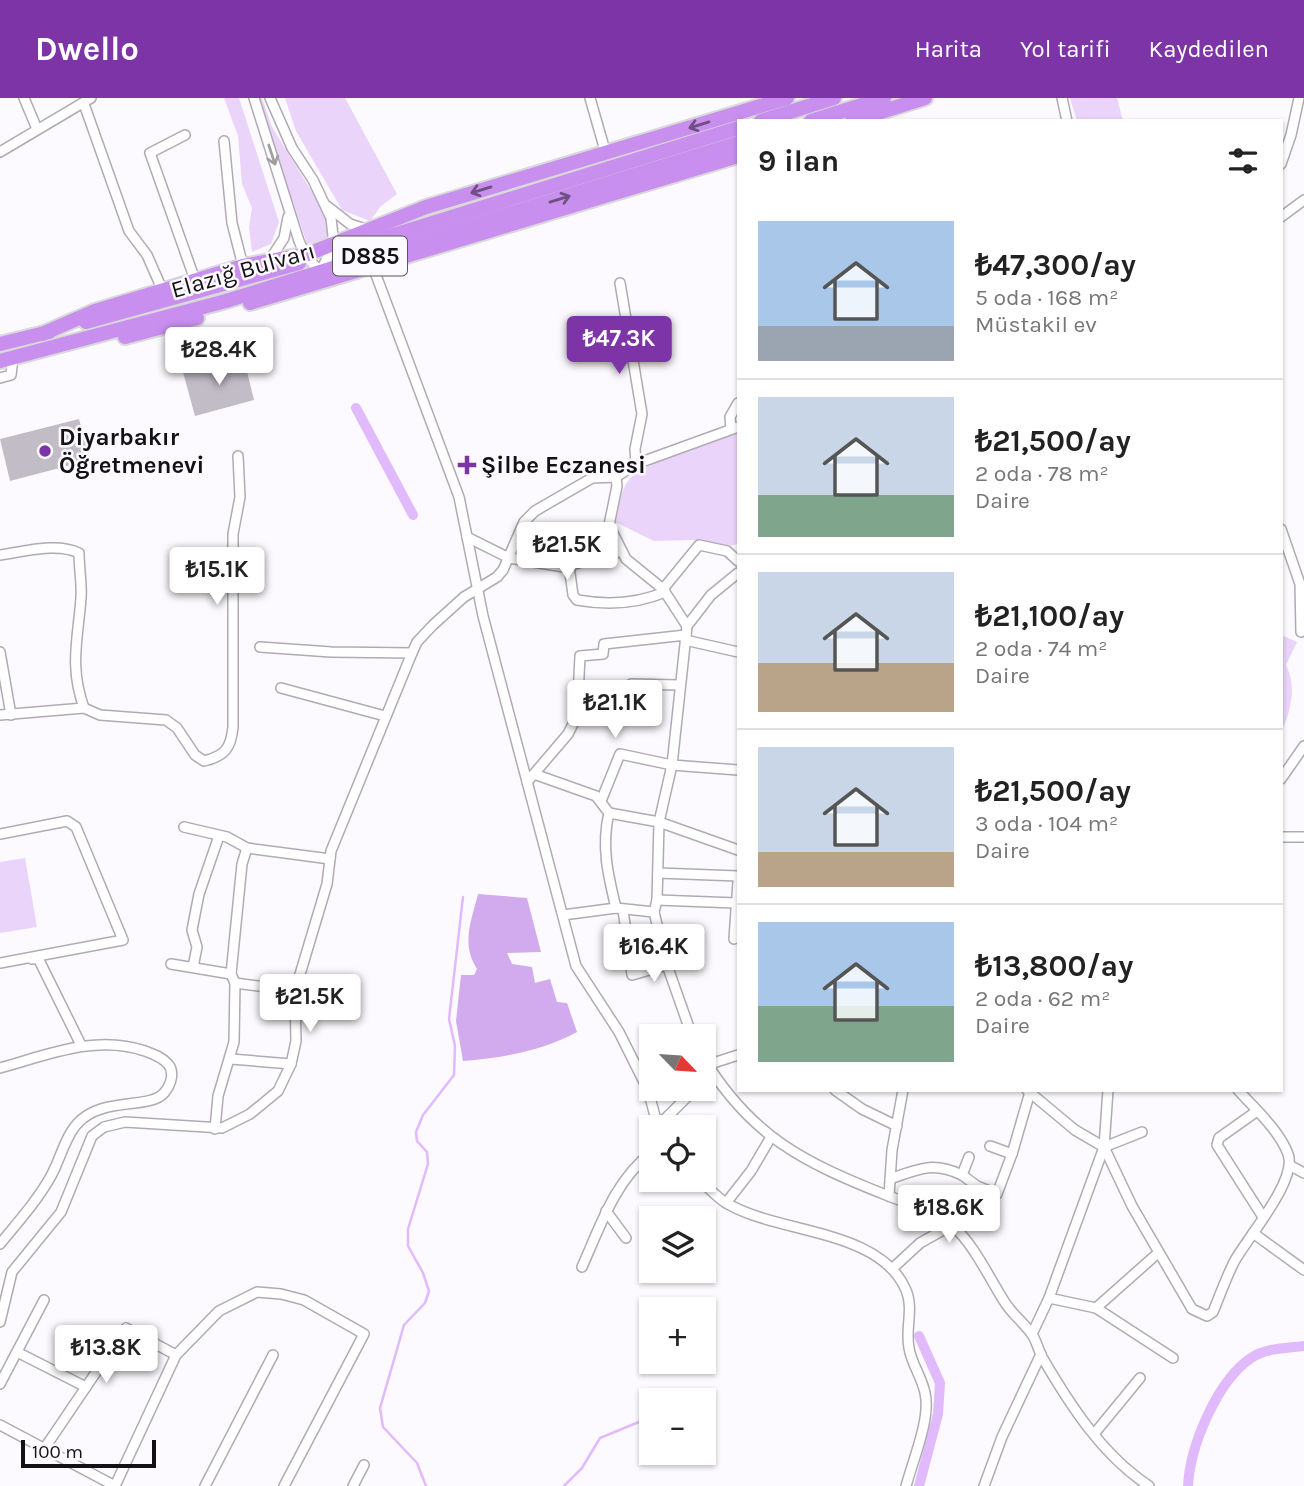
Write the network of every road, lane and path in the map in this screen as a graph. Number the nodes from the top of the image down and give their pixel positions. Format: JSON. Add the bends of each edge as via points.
{"nodes":[{"id":1,"x":24,"y":98,"type":"edge"},
{"id":2,"x":254,"y":98,"type":"edge"},
{"id":3,"x":270,"y":98,"type":"edge"},
{"id":4,"x":590,"y":98,"type":"edge"},
{"id":5,"x":787,"y":98,"type":"edge"},
{"id":6,"x":834,"y":98,"type":"edge"},
{"id":7,"x":884,"y":98,"type":"edge"},
{"id":8,"x":925,"y":98,"type":"edge"},
{"id":9,"x":1062,"y":98,"type":"edge"},
{"id":10,"x":1302,"y":99,"type":"edge"},
{"id":11,"x":88,"y":100,"type":"edge"},
{"id":12,"x":767,"y":119,"type":"edge"},
{"id":13,"x":817,"y":119,"type":"edge"},
{"id":14,"x":858,"y":119,"type":"edge"},
{"id":15,"x":1067,"y":119,"type":"edge"},
{"id":16,"x":737,"y":128,"type":"edge"},
{"id":17,"x":37,"y":129,"type":"junction"},
{"id":18,"x":185,"y":135,"type":"dead end"},
{"id":19,"x":224,"y":141,"type":"dead end"},
{"id":20,"x":737,"y":143,"type":"edge"},
{"id":21,"x":1,"y":150,"type":"edge"},
{"id":22,"x":606,"y":154,"type":"junction"},
{"id":23,"x":737,"y":156,"type":"edge"},
{"id":24,"x":1283,"y":158,"type":"edge"},
{"id":25,"x":664,"y":180,"type":"junction"},
{"id":26,"x":600,"y":186,"type":"junction"},
{"id":27,"x":1304,"y":200,"type":"edge"},
{"id":28,"x":323,"y":203,"type":"junction"},
{"id":29,"x":289,"y":212,"type":"junction"},
{"id":30,"x":1283,"y":216,"type":"edge"},
{"id":31,"x":370,"y":230,"type":"junction"},
{"id":32,"x":332,"y":249,"type":"junction"},
{"id":33,"x":312,"y":262,"type":"junction"},
{"id":34,"x":243,"y":266,"type":"junction"},
{"id":35,"x":373,"y":267,"type":"junction"},
{"id":36,"x":266,"y":268,"type":"junction"},
{"id":37,"x":195,"y":280,"type":"junction"},
{"id":38,"x":620,"y":283,"type":"dead end"},
{"id":39,"x":162,"y":289,"type":"junction"},
{"id":40,"x":42,"y":334,"type":"junction"},
{"id":41,"x":0,"y":344,"type":"edge"},
{"id":42,"x":55,"y":347,"type":"junction"},
{"id":43,"x":7,"y":360,"type":"edge"},
{"id":44,"x":0,"y":378,"type":"edge"},
{"id":45,"x":737,"y":405,"type":"edge"},
{"id":46,"x":735,"y":428,"type":"edge"},
{"id":47,"x":238,"y":456,"type":"dead end"},
{"id":48,"x":636,"y":464,"type":"junction"},
{"id":49,"x":616,"y":477,"type":"junction"},
{"id":50,"x":1283,"y":535,"type":"edge"},
{"id":51,"x":467,"y":537,"type":"junction"},
{"id":52,"x":622,"y":551,"type":"junction"},
{"id":53,"x":0,"y":555,"type":"edge"},
{"id":54,"x":509,"y":558,"type":"junction"},
{"id":55,"x":737,"y":560,"type":"edge"},
{"id":56,"x":569,"y":566,"type":"junction"},
{"id":57,"x":737,"y":574,"type":"edge"},
{"id":58,"x":477,"y":590,"type":"junction"},
{"id":59,"x":664,"y":591,"type":"junction"},
{"id":60,"x":1301,"y":632,"type":"dead end"},
{"id":61,"x":686,"y":634,"type":"junction"},
{"id":62,"x":260,"y":647,"type":"dead end"},
{"id":63,"x":0,"y":652,"type":"edge"},
{"id":64,"x":737,"y":652,"type":"edge"},
{"id":65,"x":412,"y":653,"type":"junction"},
{"id":66,"x":679,"y":685,"type":"junction"},
{"id":67,"x":281,"y":688,"type":"dead end"},
{"id":68,"x":84,"y":708,"type":"junction"},
{"id":69,"x":0,"y":715,"type":"edge"},
{"id":70,"x":11,"y":715,"type":"junction"},
{"id":71,"x":385,"y":716,"type":"junction"},
{"id":72,"x":577,"y":716,"type":"junction"},
{"id":73,"x":1304,"y":746,"type":"edge"},
{"id":74,"x":672,"y":765,"type":"junction"},
{"id":75,"x":737,"y":770,"type":"edge"},
{"id":76,"x":534,"y":774,"type":"junction"},
{"id":77,"x":1283,"y":776,"type":"edge"},
{"id":78,"x":527,"y":782,"type":"junction"},
{"id":79,"x":601,"y":801,"type":"junction"},
{"id":80,"x":608,"y":813,"type":"junction"},
{"id":81,"x":659,"y":822,"type":"junction"},
{"id":82,"x":184,"y":827,"type":"dead end"},
{"id":83,"x":0,"y":834,"type":"edge"},
{"id":84,"x":219,"y":835,"type":"junction"},
{"id":85,"x":1304,"y":836,"type":"edge"},
{"id":86,"x":1283,"y":837,"type":"edge"},
{"id":87,"x":247,"y":848,"type":"junction"},
{"id":88,"x":737,"y":850,"type":"edge"},
{"id":89,"x":330,"y":859,"type":"junction"},
{"id":90,"x":658,"y":873,"type":"junction"},
{"id":91,"x":737,"y":876,"type":"edge"},
{"id":92,"x":737,"y":892,"type":"edge"},
{"id":93,"x":657,"y":900,"type":"junction"},
{"id":94,"x":736,"y":903,"type":"junction"},
{"id":95,"x":619,"y":909,"type":"junction"},
{"id":96,"x":654,"y":912,"type":"junction"},
{"id":97,"x":563,"y":915,"type":"junction"},
{"id":98,"x":737,"y":922,"type":"edge"},
{"id":99,"x":734,"y":939,"type":"dead end"},
{"id":100,"x":37,"y":958,"type":"junction"},
{"id":101,"x":171,"y":964,"type":"dead end"},
{"id":102,"x":0,"y":965,"type":"edge"},
{"id":103,"x":667,"y":965,"type":"junction"},
{"id":104,"x":193,"y":967,"type":"junction"},
{"id":105,"x":233,"y":978,"type":"junction"},
{"id":106,"x":295,"y":991,"type":"junction"},
{"id":107,"x":688,"y":1024,"type":"edge"},
{"id":108,"x":81,"y":1045,"type":"junction"},
{"id":109,"x":737,"y":1055,"type":"edge"},
{"id":110,"x":231,"y":1059,"type":"junction"},
{"id":111,"x":716,"y":1062,"type":"edge"},
{"id":112,"x":291,"y":1064,"type":"junction"},
{"id":113,"x":0,"y":1068,"type":"edge"},
{"id":114,"x":716,"y":1078,"type":"edge"},
{"id":115,"x":838,"y":1092,"type":"edge"},
{"id":116,"x":903,"y":1092,"type":"edge"},
{"id":117,"x":1028,"y":1092,"type":"edge"},
{"id":118,"x":1029,"y":1092,"type":"edge"},
{"id":119,"x":1108,"y":1092,"type":"edge"},
{"id":120,"x":1240,"y":1092,"type":"edge"},
{"id":121,"x":683,"y":1101,"type":"edge"},
{"id":122,"x":1257,"y":1111,"type":"junction"},
{"id":123,"x":655,"y":1115,"type":"edge"},
{"id":124,"x":670,"y":1115,"type":"edge"},
{"id":125,"x":897,"y":1126,"type":"junction"},
{"id":126,"x":215,"y":1129,"type":"junction"},
{"id":127,"x":1143,"y":1132,"type":"dead end"},
{"id":128,"x":771,"y":1137,"type":"junction"},
{"id":129,"x":990,"y":1146,"type":"dead end"},
{"id":130,"x":1104,"y":1147,"type":"junction"},
{"id":131,"x":1012,"y":1154,"type":"junction"},
{"id":132,"x":969,"y":1157,"type":"dead end"},
{"id":133,"x":639,"y":1166,"type":"edge"},
{"id":134,"x":1291,"y":1166,"type":"junction"},
{"id":135,"x":1304,"y":1173,"type":"edge"},
{"id":136,"x":962,"y":1175,"type":"junction"},
{"id":137,"x":890,"y":1179,"type":"junction"},
{"id":138,"x":714,"y":1192,"type":"edge"},
{"id":139,"x":889,"y":1196,"type":"junction"},
{"id":140,"x":726,"y":1203,"type":"junction"},
{"id":141,"x":606,"y":1210,"type":"junction"},
{"id":142,"x":1263,"y":1217,"type":"junction"},
{"id":143,"x":952,"y":1225,"type":"junction"},
{"id":144,"x":1253,"y":1233,"type":"junction"},
{"id":145,"x":626,"y":1238,"type":"dead end"},
{"id":146,"x":0,"y":1244,"type":"edge"},
{"id":147,"x":1158,"y":1253,"type":"junction"},
{"id":148,"x":582,"y":1267,"type":"dead end"},
{"id":149,"x":893,"y":1268,"type":"junction"},
{"id":150,"x":1304,"y":1270,"type":"edge"},
{"id":151,"x":1049,"y":1298,"type":"junction"},
{"id":152,"x":44,"y":1300,"type":"dead end"},
{"id":153,"x":1096,"y":1308,"type":"junction"},
{"id":154,"x":0,"y":1322,"type":"edge"},
{"id":155,"x":1032,"y":1334,"type":"junction"},
{"id":156,"x":17,"y":1352,"type":"junction"},
{"id":157,"x":1041,"y":1354,"type":"junction"},
{"id":158,"x":176,"y":1355,"type":"junction"},
{"id":159,"x":273,"y":1356,"type":"dead end"},
{"id":160,"x":1174,"y":1358,"type":"dead end"},
{"id":161,"x":1140,"y":1378,"type":"dead end"},
{"id":162,"x":0,"y":1384,"type":"edge"},
{"id":163,"x":86,"y":1387,"type":"junction"},
{"id":164,"x":0,"y":1425,"type":"edge"},
{"id":165,"x":1094,"y":1434,"type":"junction"},
{"id":166,"x":44,"y":1449,"type":"junction"},
{"id":167,"x":364,"y":1465,"type":"dead end"},
{"id":168,"x":1132,"y":1475,"type":"junction"},
{"id":169,"x":112,"y":1485,"type":"edge"},
{"id":170,"x":205,"y":1486,"type":"edge"},
{"id":171,"x":284,"y":1486,"type":"edge"},
{"id":172,"x":353,"y":1486,"type":"edge"},
{"id":173,"x":906,"y":1486,"type":"edge"},
{"id":174,"x":984,"y":1486,"type":"edge"},
{"id":175,"x":1127,"y":1486,"type":"edge"},
{"id":176,"x":1149,"y":1486,"type":"edge"}],
"edges":[{"from":1,"to":17,"type":"street"},
{"from":2,"to":29,"type":"street","one_way":true},
{"from":3,"to":28,"type":"street"},
{"from":4,"to":22,"type":"street"},
{"from":5,"to":22,"type":"highway","one_way":true},
{"from":6,"to":12,"type":"highway"},
{"from":7,"to":13,"type":"highway"},
{"from":8,"to":14,"type":"highway"},
{"from":9,"to":15,"type":"street"},
{"from":10,"to":24,"type":"street"},
{"from":11,"to":17,"type":"street"},
{"from":11,"to":39,"type":"street","via":[[129,231],[147,255]]},
{"from":16,"to":32,"type":"highway","name":"Elazığ Bulvarı","number":"D885"},
{"from":17,"to":21,"type":"street"},
{"from":18,"to":37,"type":"street","via":[[150,153]]},
{"from":19,"to":34,"type":"street","via":[[232,223]]},
{"from":20,"to":26,"type":"highway","name":"Elazığ Bulvarı","number":"D885"},
{"from":22,"to":31,"type":"highway","one_way":true,"via":[[426,207]]},
{"from":23,"to":25,"type":"highway"},
{"from":25,"to":26,"type":"highway"},
{"from":25,"to":35,"type":"highway"},
{"from":33,"to":26,"type":"highway","name":"Elazığ Bulvarı","number":"D885","one_way":true},
{"from":27,"to":30,"type":"street"},
{"from":28,"to":31,"type":"street","via":[[350,224]]},
{"from":28,"to":32,"type":"street","via":[[331,218]]},
{"from":29,"to":33,"type":"street"},
{"from":29,"to":36,"type":"street","via":[[284,238]]},
{"from":31,"to":32,"type":"highway"},
{"from":32,"to":33,"type":"highway","name":"Elazığ Bulvarı","number":"D885"},
{"from":33,"to":36,"type":"highway","name":"Elazığ Bulvarı","number":"D885"},
{"from":33,"to":42,"type":"highway","name":"Elazığ Bulvarı","number":"D885","via":[[226,301]]},
{"from":34,"to":36,"type":"highway"},
{"from":34,"to":37,"type":"highway"},
{"from":35,"to":42,"type":"highway","via":[[177,324],[98,343]]},
{"from":35,"to":51,"type":"street","via":[[459,498]]},
{"from":36,"to":40,"type":"highway","name":"Elazığ Bulvarı","number":"D885"},
{"from":37,"to":39,"type":"highway"},
{"from":38,"to":48,"type":"street","via":[[642,414]]},
{"from":39,"to":40,"type":"highway","via":[[95,310]]},
{"from":40,"to":41,"type":"highway","name":"Elazığ Bulvarı","number":"D885"},
{"from":42,"to":43,"type":"highway","name":"Elazığ Bulvarı","number":"D885"},
{"from":43,"to":44,"type":"street","via":[[11,375]]},
{"from":45,"to":46,"type":"street","via":[[730,417]]},
{"from":46,"to":48,"type":"street"},
{"from":47,"to":68,"type":"street","via":[[231,745],[204,761],[166,720],[100,715]]},
{"from":48,"to":49,"type":"street"},
{"from":49,"to":52,"type":"street","via":[[609,525]]},
{"from":49,"to":54,"type":"street","via":[[593,478],[535,511],[524,522]]},
{"from":50,"to":60,"type":"street","via":[[1300,584]]},
{"from":51,"to":54,"type":"street"},
{"from":51,"to":58,"type":"street"},
{"from":52,"to":56,"type":"street"},
{"from":52,"to":59,"type":"street"},
{"from":53,"to":68,"type":"street","via":[[45,549],[79,553],[76,666]]},
{"from":54,"to":56,"type":"street"},
{"from":54,"to":58,"type":"street","via":[[497,577]]},
{"from":55,"to":59,"type":"street","via":[[727,551],[699,545]]},
{"from":56,"to":59,"type":"street","via":[[577,600],[604,604],[650,598]]},
{"from":57,"to":61,"type":"street","via":[[711,595]]},
{"from":58,"to":65,"type":"street","via":[[432,625]]},
{"from":58,"to":78,"type":"street"},
{"from":59,"to":61,"type":"street"},
{"from":61,"to":64,"type":"street"},
{"from":61,"to":66,"type":"street"},
{"from":61,"to":72,"type":"street","via":[[604,644],[603,654],[580,656]]},
{"from":62,"to":65,"type":"street"},
{"from":63,"to":70,"type":"street"},
{"from":65,"to":71,"type":"street"},
{"from":66,"to":72,"type":"street","via":[[631,684],[612,715],[603,719]]},
{"from":66,"to":74,"type":"street"},
{"from":67,"to":71,"type":"street"},
{"from":68,"to":70,"type":"street"},
{"from":69,"to":70,"type":"street"},
{"from":71,"to":89,"type":"street"},
{"from":72,"to":76,"type":"street"},
{"from":73,"to":77,"type":"street"},
{"from":74,"to":75,"type":"street"},
{"from":74,"to":79,"type":"street","via":[[620,754]]},
{"from":74,"to":81,"type":"street"},
{"from":76,"to":78,"type":"street"},
{"from":76,"to":79,"type":"street"},
{"from":78,"to":97,"type":"street"},
{"from":79,"to":80,"type":"street"},
{"from":80,"to":81,"type":"street"},
{"from":80,"to":95,"type":"street","via":[[603,835],[606,868]]},
{"from":81,"to":88,"type":"street"},
{"from":81,"to":90,"type":"street"},
{"from":82,"to":84,"type":"street"},
{"from":83,"to":100,"type":"street","via":[[67,821],[76,827],[123,940]]},
{"from":84,"to":87,"type":"street"},
{"from":84,"to":104,"type":"street","via":[[199,894],[192,930],[197,947]]},
{"from":85,"to":86,"type":"street"},
{"from":87,"to":89,"type":"street"},
{"from":87,"to":105,"type":"street"},
{"from":89,"to":106,"type":"street","via":[[327,884]]},
{"from":90,"to":91,"type":"street"},
{"from":90,"to":93,"type":"street"},
{"from":92,"to":94,"type":"street"},
{"from":93,"to":94,"type":"street"},
{"from":93,"to":96,"type":"street"},
{"from":94,"to":98,"type":"street"},
{"from":95,"to":96,"type":"street"},
{"from":95,"to":97,"type":"street"},
{"from":95,"to":103,"type":"street","via":[[632,975]]},
{"from":96,"to":103,"type":"street"},
{"from":97,"to":123,"type":"street","via":[[576,966],[625,1044]]},
{"from":98,"to":99,"type":"street"},
{"from":100,"to":102,"type":"street"},
{"from":100,"to":108,"type":"street"},
{"from":101,"to":104,"type":"street"},
{"from":103,"to":107,"type":"street"},
{"from":104,"to":105,"type":"street"},
{"from":105,"to":106,"type":"street"},
{"from":105,"to":110,"type":"street"},
{"from":106,"to":112,"type":"street","via":[[296,1041]]},
{"from":108,"to":113,"type":"street"},
{"from":108,"to":146,"type":"street","via":[[127,1045],[153,1054],[171,1068],[171,1081],[163,1095],[88,1113],[75,1126],[36,1201]]},
{"from":109,"to":111,"type":"street"},
{"from":110,"to":112,"type":"street"},
{"from":110,"to":126,"type":"street","via":[[218,1096]]},
{"from":112,"to":126,"type":"street","via":[[268,1101],[235,1123]]},
{"from":114,"to":128,"type":"street","via":[[726,1094]]},
{"from":115,"to":125,"type":"street"},
{"from":116,"to":125,"type":"street"},
{"from":117,"to":131,"type":"street"},
{"from":118,"to":130,"type":"street"},
{"from":119,"to":130,"type":"street"},
{"from":120,"to":122,"type":"street"},
{"from":121,"to":124,"type":"street"},
{"from":122,"to":134,"type":"street","via":[[1289,1154]]},
{"from":122,"to":142,"type":"street","via":[[1219,1138],[1217,1145]]},
{"from":125,"to":137,"type":"street"},
{"from":126,"to":154,"type":"street","via":[[125,1122],[104,1127],[92,1136],[61,1212],[12,1272]]},
{"from":127,"to":130,"type":"street"},
{"from":128,"to":139,"type":"street","via":[[800,1158]]},
{"from":128,"to":140,"type":"street"},
{"from":129,"to":131,"type":"street"},
{"from":130,"to":147,"type":"street"},
{"from":130,"to":151,"type":"street"},
{"from":131,"to":136,"type":"street","via":[[998,1194]]},
{"from":132,"to":136,"type":"street"},
{"from":133,"to":141,"type":"street"},
{"from":134,"to":135,"type":"street"},
{"from":134,"to":142,"type":"street"},
{"from":136,"to":137,"type":"street","via":[[938,1166]]},
{"from":137,"to":139,"type":"street"},
{"from":138,"to":140,"type":"street"},
{"from":139,"to":143,"type":"street"},
{"from":140,"to":149,"type":"street","via":[[754,1216],[864,1248]]},
{"from":141,"to":145,"type":"street"},
{"from":141,"to":148,"type":"street"},
{"from":142,"to":144,"type":"street"},
{"from":143,"to":149,"type":"street","via":[[920,1243]]},
{"from":143,"to":155,"type":"street","via":[[1011,1312]]},
{"from":144,"to":147,"type":"street","via":[[1207,1316],[1192,1309]]},
{"from":144,"to":150,"type":"street"},
{"from":147,"to":153,"type":"street"},
{"from":149,"to":173,"type":"street","via":[[907,1291],[909,1349],[926,1396],[923,1427]]},
{"from":151,"to":153,"type":"street"},
{"from":151,"to":155,"type":"street"},
{"from":152,"to":156,"type":"street"},
{"from":153,"to":160,"type":"street"},
{"from":155,"to":157,"type":"street"},
{"from":156,"to":162,"type":"street"},
{"from":156,"to":163,"type":"street"},
{"from":157,"to":165,"type":"street"},
{"from":157,"to":174,"type":"street"},
{"from":158,"to":163,"type":"street","via":[[126,1328]]},
{"from":158,"to":169,"type":"street"},
{"from":158,"to":171,"type":"street","via":[[219,1311],[257,1292],[304,1300],[364,1334]]},
{"from":159,"to":170,"type":"street"},
{"from":161,"to":165,"type":"street"},
{"from":163,"to":166,"type":"street"},
{"from":164,"to":166,"type":"street"},
{"from":165,"to":168,"type":"street"},
{"from":166,"to":169,"type":"street"},
{"from":167,"to":172,"type":"street"},
{"from":168,"to":175,"type":"street"},
{"from":168,"to":176,"type":"street"}]}
